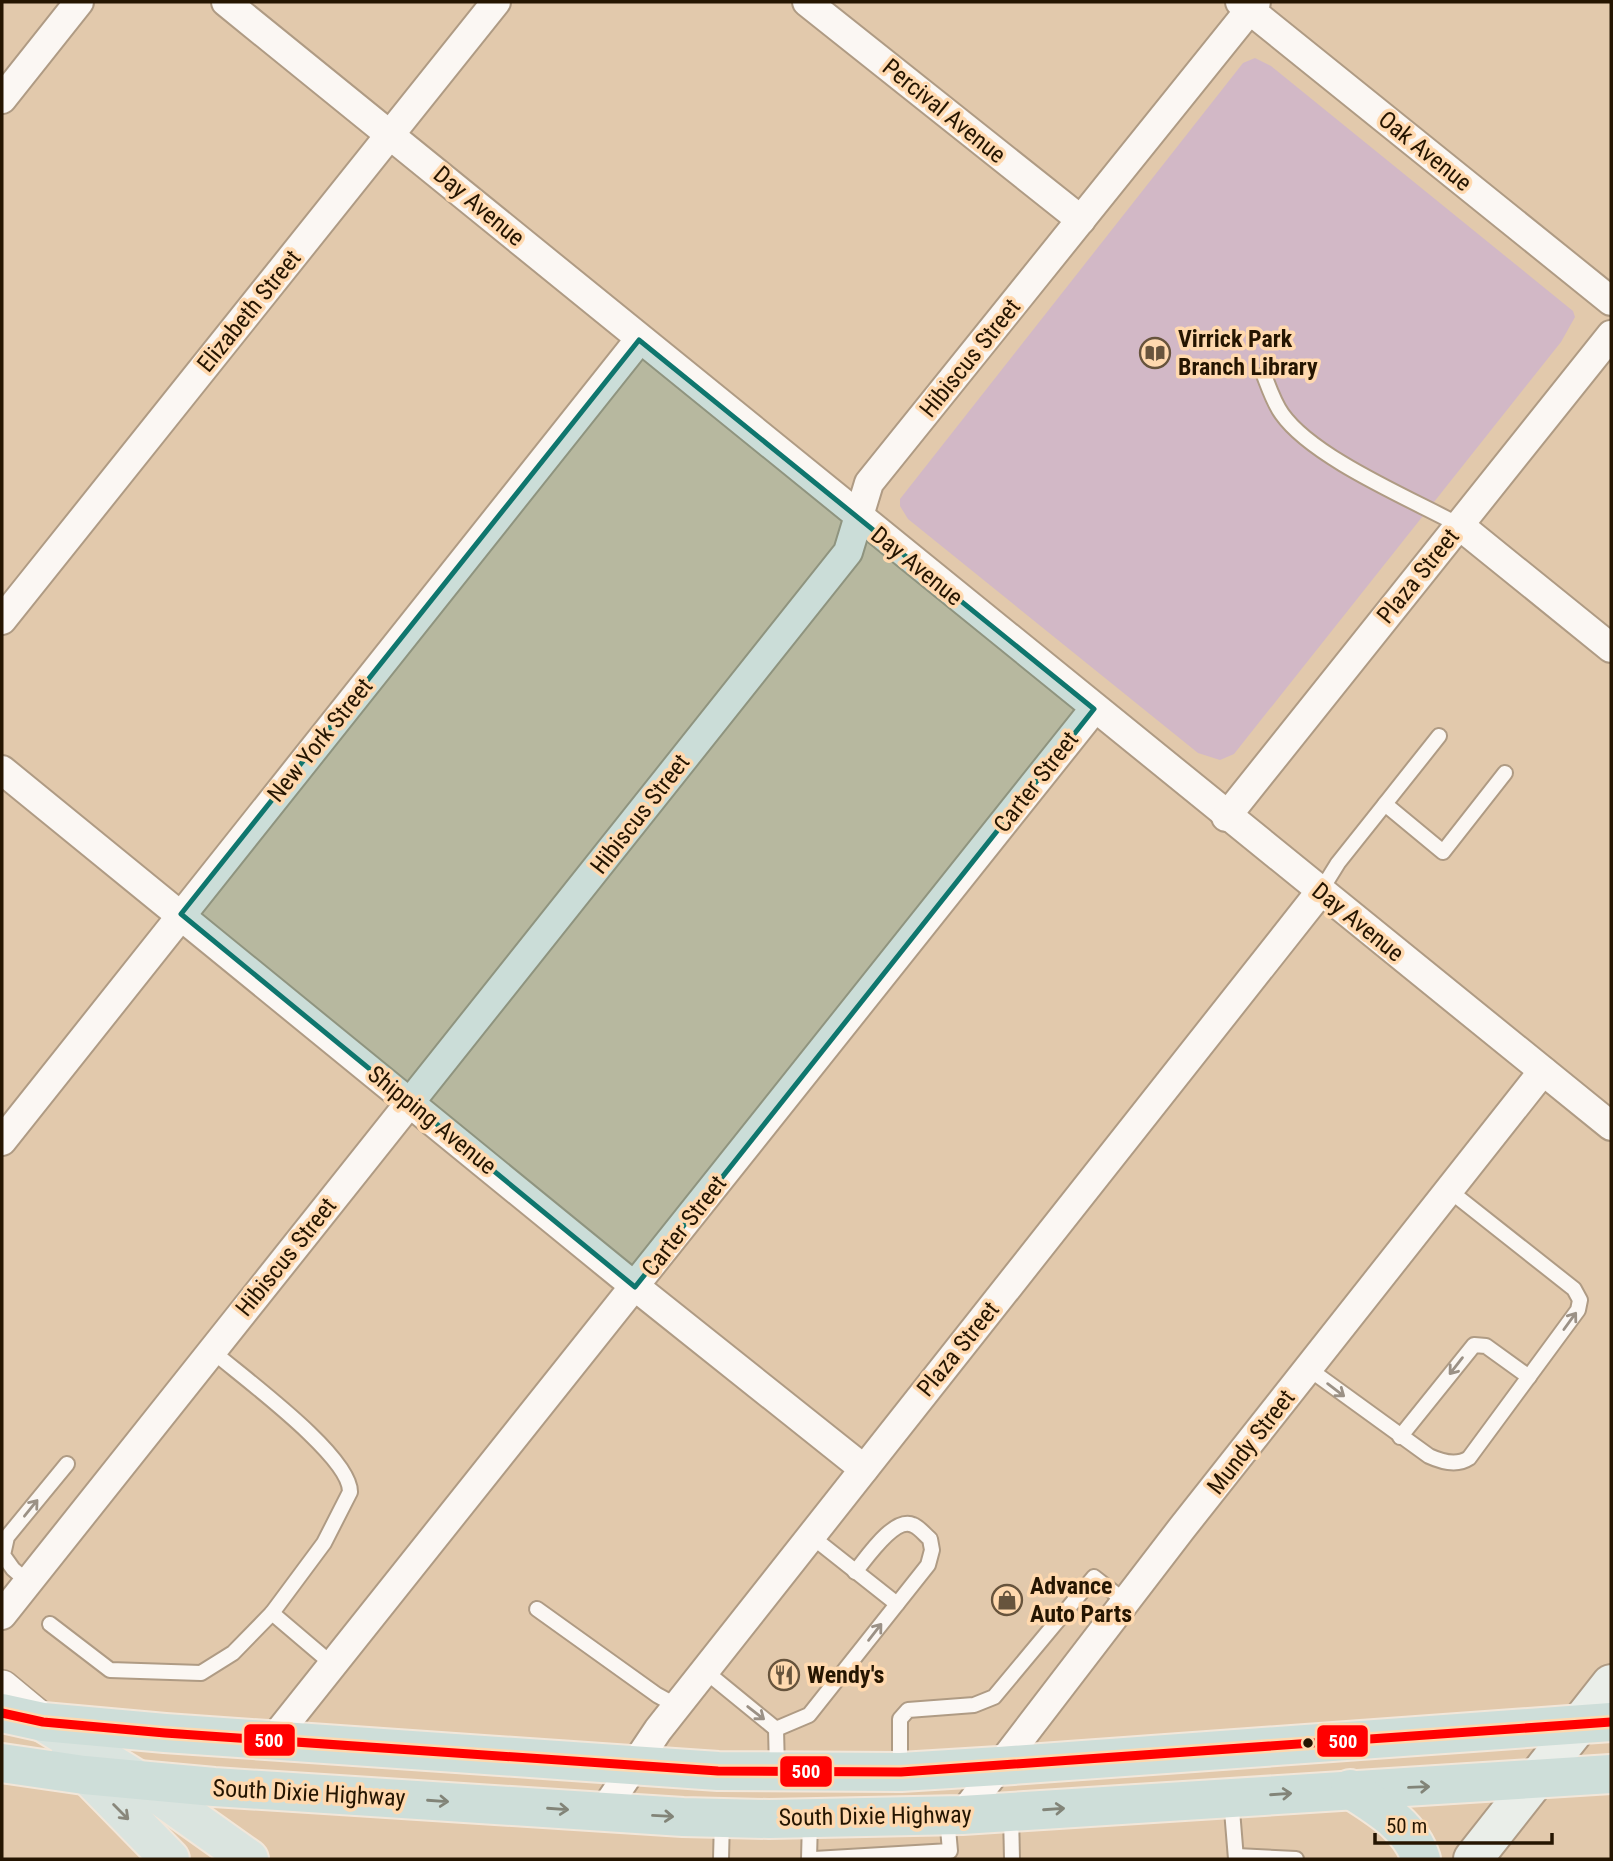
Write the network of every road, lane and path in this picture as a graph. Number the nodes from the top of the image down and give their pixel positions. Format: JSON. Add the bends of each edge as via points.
{"nodes":[{"id":1,"x":79,"y":2,"type":"edge"},
{"id":2,"x":496,"y":2,"type":"edge"},
{"id":3,"x":807,"y":2,"type":"edge"},
{"id":4,"x":1249,"y":4,"type":"edge"},
{"id":5,"x":239,"y":6,"type":"edge"},
{"id":6,"x":2,"y":99,"type":"edge"},
{"id":7,"x":390,"y":134,"type":"junction"},
{"id":8,"x":1081,"y":220,"type":"junction"},
{"id":9,"x":1611,"y":301,"type":"edge"},
{"id":10,"x":1611,"y":335,"type":"edge"},
{"id":11,"x":639,"y":340,"type":"junction"},
{"id":12,"x":1264,"y":375,"type":"dead end"},
{"id":13,"x":859,"y":519,"type":"junction"},
{"id":14,"x":1459,"y":525,"type":"junction"},
{"id":15,"x":2,"y":620,"type":"edge"},
{"id":16,"x":1611,"y":648,"type":"edge"},
{"id":17,"x":1094,"y":709,"type":"junction"},
{"id":18,"x":1438,"y":736,"type":"dead end"},
{"id":19,"x":2,"y":769,"type":"edge"},
{"id":20,"x":1505,"y":773,"type":"dead end"},
{"id":21,"x":1385,"y":804,"type":"junction"},
{"id":22,"x":1226,"y":817,"type":"junction"},
{"id":23,"x":1320,"y":892,"type":"junction"},
{"id":24,"x":181,"y":914,"type":"junction"},
{"id":25,"x":1543,"y":1071,"type":"junction"},
{"id":26,"x":411,"y":1102,"type":"junction"},
{"id":27,"x":1611,"y":1126,"type":"edge"},
{"id":28,"x":2,"y":1141,"type":"edge"},
{"id":29,"x":1450,"y":1191,"type":"junction"},
{"id":30,"x":635,"y":1287,"type":"junction"},
{"id":31,"x":211,"y":1350,"type":"junction"},
{"id":32,"x":1309,"y":1369,"type":"junction"},
{"id":33,"x":1529,"y":1377,"type":"junction"},
{"id":34,"x":1401,"y":1437,"type":"junction"},
{"id":35,"x":67,"y":1464,"type":"dead end"},
{"id":36,"x":864,"y":1469,"type":"junction"},
{"id":37,"x":811,"y":1536,"type":"junction"},
{"id":38,"x":855,"y":1572,"type":"junction"},
{"id":39,"x":29,"y":1582,"type":"junction"},
{"id":40,"x":1126,"y":1602,"type":"junction"},
{"id":41,"x":897,"y":1604,"type":"junction"},
{"id":42,"x":537,"y":1609,"type":"dead end"},
{"id":43,"x":271,"y":1613,"type":"junction"},
{"id":44,"x":2,"y":1615,"type":"edge"},
{"id":45,"x":50,"y":1624,"type":"dead end"},
{"id":46,"x":332,"y":1664,"type":"junction"},
{"id":47,"x":705,"y":1671,"type":"junction"},
{"id":48,"x":1611,"y":1684,"type":"edge"},
{"id":49,"x":2,"y":1688,"type":"edge"},
{"id":50,"x":677,"y":1706,"type":"junction"},
{"id":51,"x":2,"y":1713,"type":"edge"},
{"id":52,"x":43,"y":1722,"type":"junction"},
{"id":53,"x":1595,"y":1724,"type":"edge"},
{"id":54,"x":776,"y":1729,"type":"junction"},
{"id":55,"x":271,"y":1742,"type":"junction"},
{"id":56,"x":2,"y":1763,"type":"edge"},
{"id":57,"x":634,"y":1766,"type":"junction"},
{"id":58,"x":999,"y":1766,"type":"junction"},
{"id":59,"x":777,"y":1772,"type":"junction"},
{"id":60,"x":901,"y":1772,"type":"junction"},
{"id":61,"x":1611,"y":1774,"type":"edge"},
{"id":62,"x":84,"y":1775,"type":"junction"},
{"id":63,"x":1536,"y":1779,"type":"junction"},
{"id":64,"x":139,"y":1781,"type":"junction"},
{"id":65,"x":1350,"y":1789,"type":"junction"},
{"id":66,"x":1231,"y":1798,"type":"junction"},
{"id":67,"x":603,"y":1812,"type":"junction"},
{"id":68,"x":1011,"y":1812,"type":"junction"},
{"id":69,"x":955,"y":1816,"type":"junction"},
{"id":70,"x":722,"y":1818,"type":"junction"},
{"id":71,"x":810,"y":1818,"type":"junction"},
{"id":72,"x":1236,"y":1858,"type":"edge"},
{"id":73,"x":170,"y":1859,"type":"edge"},
{"id":74,"x":249,"y":1859,"type":"edge"},
{"id":75,"x":721,"y":1859,"type":"edge"},
{"id":76,"x":808,"y":1859,"type":"edge"},
{"id":77,"x":814,"y":1859,"type":"edge"},
{"id":78,"x":1012,"y":1859,"type":"edge"},
{"id":79,"x":1296,"y":1859,"type":"edge"},
{"id":80,"x":1421,"y":1859,"type":"edge"},
{"id":81,"x":1473,"y":1859,"type":"edge"}],
"edges":[{"from":1,"to":6,"type":"street"},
{"from":2,"to":7,"type":"street","name":"Elizabeth Street"},
{"from":3,"to":8,"type":"street","name":"Percival Avenue"},
{"from":4,"to":8,"type":"street","name":"Hibiscus Street"},
{"from":4,"to":9,"type":"street","name":"Oak Avenue"},
{"from":5,"to":7,"type":"street","name":"Day Avenue"},
{"from":7,"to":11,"type":"street","name":"Day Avenue"},
{"from":7,"to":15,"type":"street","name":"Elizabeth Street"},
{"from":8,"to":13,"type":"street","name":"Hibiscus Street","via":[[869,484]]},
{"from":10,"to":14,"type":"street","name":"Plaza Street"},
{"from":11,"to":13,"type":"street","name":"Day Avenue"},
{"from":11,"to":24,"type":"street","name":"New York Street"},
{"from":12,"to":14,"type":"lane","via":[[1281,413],[1296,430],[1389,490]]},
{"from":13,"to":17,"type":"street","name":"Day Avenue"},
{"from":13,"to":26,"type":"street","name":"Hibiscus Street","via":[[848,552]]},
{"from":14,"to":16,"type":"street"},
{"from":14,"to":22,"type":"street","name":"Plaza Street"},
{"from":17,"to":22,"type":"street","name":"Day Avenue"},
{"from":17,"to":30,"type":"street","name":"Carter Street"},
{"from":18,"to":21,"type":"lane"},
{"from":19,"to":24,"type":"street","name":"Shipping Avenue"},
{"from":20,"to":21,"type":"lane","via":[[1443,852]]},
{"from":21,"to":23,"type":"lane"},
{"from":22,"to":23,"type":"street","name":"Day Avenue"},
{"from":23,"to":25,"type":"street","name":"Day Avenue"},
{"from":23,"to":36,"type":"street","name":"Plaza Street"},
{"from":24,"to":26,"type":"street","name":"Shipping Avenue"},
{"from":24,"to":28,"type":"street","name":"New York Street"},
{"from":25,"to":27,"type":"street","name":"Day Avenue"},
{"from":25,"to":29,"type":"street","name":"Mundy Street"},
{"from":26,"to":30,"type":"street","name":"Shipping Avenue"},
{"from":26,"to":31,"type":"street","name":"Hibiscus Street"},
{"from":29,"to":32,"type":"street","name":"Mundy Street"},
{"from":33,"to":29,"type":"lane","one_way":true,"via":[[1578,1310],[1578,1294]]},
{"from":30,"to":36,"type":"street","name":"Shipping Avenue"},
{"from":30,"to":46,"type":"street","name":"Carter Street"},
{"from":31,"to":39,"type":"street","name":"Hibiscus Street"},
{"from":31,"to":43,"type":"lane","via":[[333,1455],[350,1485],[324,1543]]},
{"from":32,"to":34,"type":"lane","one_way":true},
{"from":32,"to":40,"type":"street","name":"Mundy Street"},
{"from":33,"to":34,"type":"lane","via":[[1463,1463],[1440,1461]]},
{"from":33,"to":34,"type":"lane","one_way":true,"via":[[1486,1346],[1474,1345]]},
{"from":39,"to":35,"type":"lane","one_way":true,"via":[[3,1555],[7,1537]]},
{"from":36,"to":37,"type":"street","name":"Plaza Street"},
{"from":37,"to":38,"type":"lane"},
{"from":37,"to":47,"type":"street","name":"Plaza Street"},
{"from":38,"to":41,"type":"lane"},
{"from":38,"to":41,"type":"lane","via":[[892,1529],[903,1523],[913,1525],[930,1539],[932,1550],[928,1565]]},
{"from":39,"to":44,"type":"street","name":"Hibiscus Street"},
{"from":40,"to":58,"type":"street","name":"Mundy Street"},
{"from":40,"to":60,"type":"lane","via":[[1094,1577],[994,1697],[974,1705],[908,1710],[900,1719]]},
{"from":54,"to":41,"type":"lane","one_way":true,"via":[[809,1715]]},
{"from":42,"to":50,"type":"lane"},
{"from":43,"to":45,"type":"lane","via":[[233,1653],[201,1673],[110,1671]]},
{"from":43,"to":46,"type":"lane"},
{"from":46,"to":55,"type":"street","name":"Carter Street"},
{"from":47,"to":50,"type":"street","name":"Plaza Street"},
{"from":47,"to":54,"type":"lane","one_way":true},
{"from":48,"to":53,"type":"main road"},
{"from":49,"to":52,"type":"street"},
{"from":50,"to":57,"type":"street","name":"Plaza Street"},
{"from":51,"to":52,"type":"highway","name":"South Dixie Highway"},
{"from":52,"to":55,"type":"highway","name":"South Dixie Highway"},
{"from":52,"to":62,"type":"main road"},
{"from":52,"to":64,"type":"main road"},
{"from":53,"to":58,"type":"highway","name":"South Dixie Highway"},
{"from":53,"to":63,"type":"main road"},
{"from":54,"to":59,"type":"lane"},
{"from":55,"to":57,"type":"highway","name":"South Dixie Highway"},
{"from":56,"to":62,"type":"highway","name":"South Dixie Highway"},
{"from":57,"to":59,"type":"highway","name":"South Dixie Highway"},
{"from":57,"to":67,"type":"street","name":"Plaza Street"},
{"from":58,"to":60,"type":"highway","name":"South Dixie Highway"},
{"from":58,"to":69,"type":"street","name":"Mundy Street"},
{"from":59,"to":60,"type":"highway","name":"South Dixie Highway"},
{"from":61,"to":63,"type":"highway","name":"South Dixie Highway"},
{"from":62,"to":64,"type":"highway","name":"South Dixie Highway"},
{"from":62,"to":73,"type":"main road","one_way":true},
{"from":65,"to":63,"type":"highway","name":"South Dixie Highway","one_way":true},
{"from":63,"to":81,"type":"main road"},
{"from":64,"to":67,"type":"highway","name":"South Dixie Highway","one_way":true},
{"from":64,"to":74,"type":"main road"},
{"from":66,"to":65,"type":"highway","name":"South Dixie Highway","one_way":true},
{"from":65,"to":80,"type":"highway","via":[[1403,1828]]},
{"from":68,"to":66,"type":"highway","name":"South Dixie Highway","one_way":true},
{"from":66,"to":72,"type":"lane"},
{"from":67,"to":70,"type":"highway","name":"South Dixie Highway","one_way":true},
{"from":68,"to":69,"type":"highway","name":"South Dixie Highway"},
{"from":68,"to":78,"type":"lane"},
{"from":69,"to":71,"type":"highway","name":"South Dixie Highway"},
{"from":69,"to":77,"type":"lane","via":[[950,1851]]},
{"from":70,"to":71,"type":"highway","name":"South Dixie Highway"},
{"from":70,"to":75,"type":"lane"},
{"from":71,"to":76,"type":"lane"},
{"from":72,"to":79,"type":"lane"}]}
